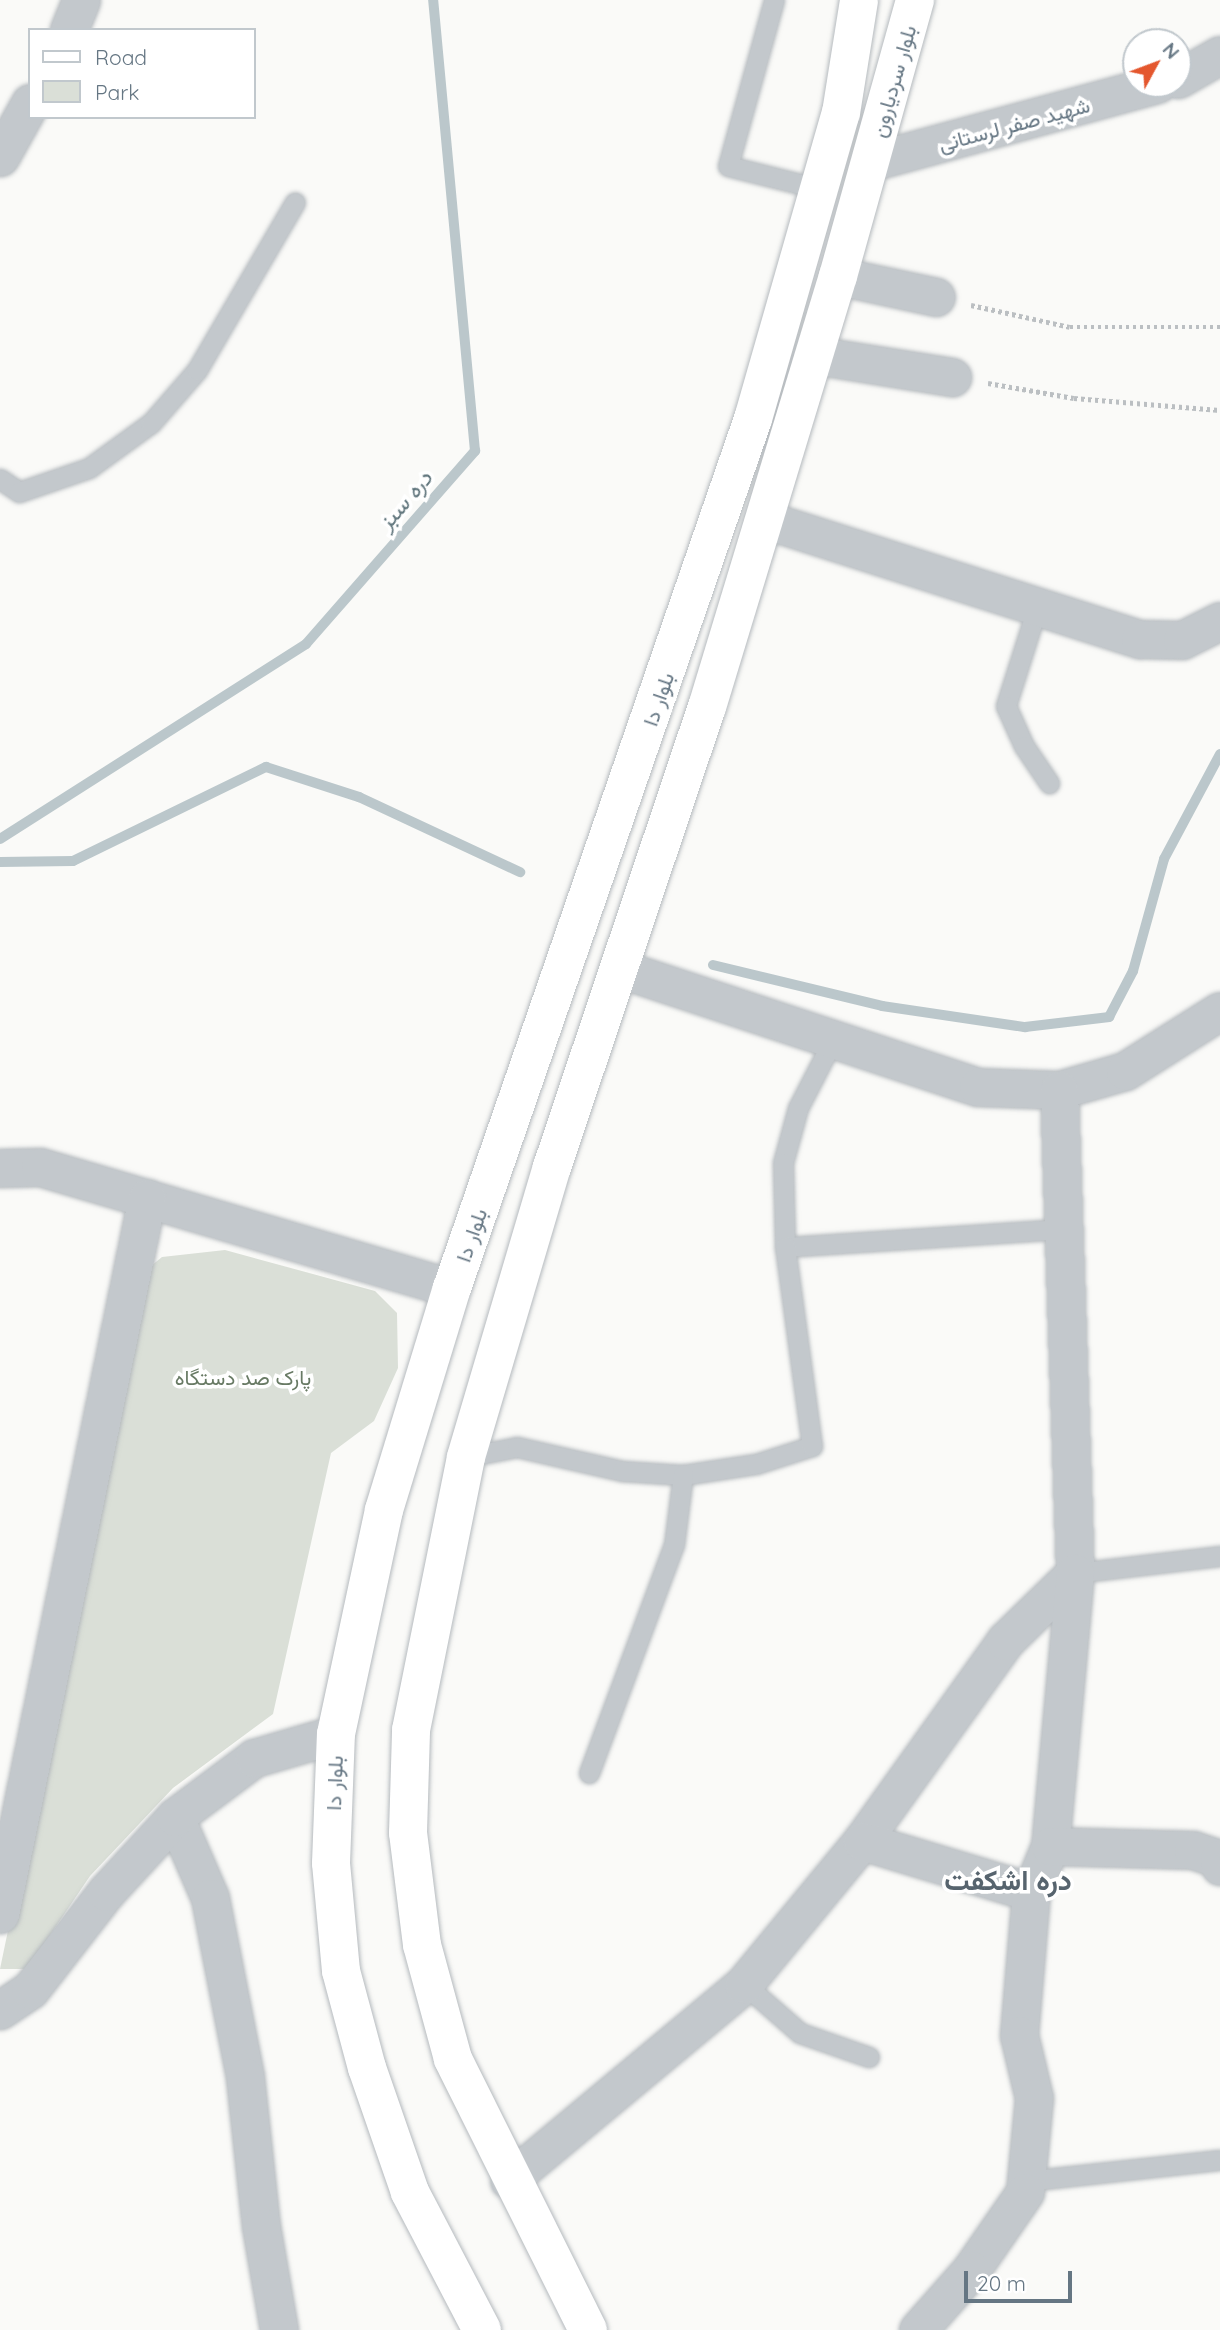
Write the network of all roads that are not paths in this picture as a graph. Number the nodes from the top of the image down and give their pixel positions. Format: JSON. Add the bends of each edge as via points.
{"nodes":[{"id":1,"x":81,"y":0,"type":"edge"},
{"id":2,"x":774,"y":0,"type":"edge"},
{"id":3,"x":859,"y":0,"type":"edge"},
{"id":4,"x":915,"y":0,"type":"edge"},
{"id":5,"x":70,"y":28,"type":"edge"},
{"id":6,"x":1220,"y":55,"type":"edge"},
{"id":7,"x":1192,"y":71,"type":"edge"},
{"id":8,"x":1122,"y":94,"type":"edge"},
{"id":9,"x":28,"y":107,"type":"edge"},
{"id":10,"x":832,"y":150,"type":"junction"},
{"id":11,"x":0,"y":157,"type":"edge"},
{"id":12,"x":870,"y":162,"type":"junction"},
{"id":13,"x":820,"y":189,"type":"junction"},
{"id":14,"x":295,"y":202,"type":"dead end"},
{"id":15,"x":838,"y":276,"type":"junction"},
{"id":16,"x":936,"y":297,"type":"road end"},
{"id":17,"x":814,"y":355,"type":"junction"},
{"id":18,"x":952,"y":377,"type":"road end"},
{"id":19,"x":0,"y":479,"type":"edge"},
{"id":20,"x":763,"y":519,"type":"junction"},
{"id":21,"x":1037,"y":608,"type":"junction"},
{"id":22,"x":1220,"y":621,"type":"edge"},
{"id":23,"x":1049,"y":783,"type":"dead end"},
{"id":24,"x":621,"y":969,"type":"junction"},
{"id":25,"x":1220,"y":1011,"type":"edge"},
{"id":26,"x":834,"y":1038,"type":"junction"},
{"id":27,"x":1059,"y":1090,"type":"junction"},
{"id":28,"x":505,"y":1140,"type":"junction"},
{"id":29,"x":556,"y":1156,"type":"junction"},
{"id":30,"x":0,"y":1168,"type":"edge"},
{"id":31,"x":147,"y":1198,"type":"junction"},
{"id":32,"x":1065,"y":1229,"type":"junction"},
{"id":33,"x":785,"y":1247,"type":"junction"},
{"id":34,"x":453,"y":1288,"type":"junction"},
{"id":35,"x":466,"y":1457,"type":"junction"},
{"id":36,"x":683,"y":1475,"type":"junction"},
{"id":37,"x":1220,"y":1556,"type":"edge"},
{"id":38,"x":1075,"y":1573,"type":"junction"},
{"id":39,"x":336,"y":1734,"type":"junction"},
{"id":40,"x":589,"y":1773,"type":"dead end"},
{"id":41,"x":176,"y":1817,"type":"junction"},
{"id":42,"x":862,"y":1841,"type":"junction"},
{"id":43,"x":1050,"y":1846,"type":"junction"},
{"id":44,"x":1220,"y":1866,"type":"edge"},
{"id":45,"x":1031,"y":1892,"type":"junction"},
{"id":46,"x":0,"y":1914,"type":"edge"},
{"id":47,"x":744,"y":1984,"type":"junction"},
{"id":48,"x":0,"y":2010,"type":"edge"},
{"id":49,"x":869,"y":2057,"type":"dead end"},
{"id":50,"x":1220,"y":2160,"type":"edge"},
{"id":51,"x":509,"y":2180,"type":"junction"},
{"id":52,"x":1026,"y":2181,"type":"junction"},
{"id":53,"x":279,"y":2330,"type":"edge"},
{"id":54,"x":482,"y":2330,"type":"edge"},
{"id":55,"x":588,"y":2330,"type":"edge"},
{"id":56,"x":918,"y":2330,"type":"edge"}],
"edges":[{"from":1,"to":5,"type":"street"},
{"from":2,"to":13,"type":"lane","via":[[728,166]]},
{"from":3,"to":10,"type":"main road","name":"بلوار سردیارون"},
{"from":4,"to":12,"type":"main road","name":"بلوار سردیارون"},
{"from":6,"to":7,"type":"street"},
{"from":8,"to":12,"type":"street","name":"شهید صفر لرستانی"},
{"from":9,"to":11,"type":"street"},
{"from":10,"to":12,"type":"main road","via":[[832,163],[845,176],[858,175]]},
{"from":10,"to":13,"type":"main road","name":"بلوار دا"},
{"from":12,"to":15,"type":"main road"},
{"from":13,"to":28,"type":"main road","name":"بلوار دا","via":[[732,488]]},
{"from":14,"to":19,"type":"lane","via":[[197,370],[151,423],[89,468],[19,492]]},
{"from":15,"to":16,"type":"street"},
{"from":15,"to":17,"type":"main road"},
{"from":17,"to":18,"type":"street"},
{"from":17,"to":20,"type":"main road"},
{"from":20,"to":21,"type":"street"},
{"from":20,"to":24,"type":"main road"},
{"from":21,"to":22,"type":"street","via":[[1140,639],[1182,640]]},
{"from":21,"to":23,"type":"lane","via":[[1006,706],[1024,746]]},
{"from":24,"to":26,"type":"street"},
{"from":24,"to":29,"type":"main road"},
{"from":25,"to":27,"type":"street","via":[[1125,1071]]},
{"from":26,"to":27,"type":"street","via":[[978,1087]]},
{"from":26,"to":33,"type":"lane","via":[[798,1108],[783,1163]]},
{"from":27,"to":32,"type":"street"},
{"from":28,"to":29,"type":"main road"},
{"from":28,"to":34,"type":"main road","name":"بلوار دا"},
{"from":29,"to":35,"type":"main road"},
{"from":30,"to":31,"type":"street","via":[[40,1167]]},
{"from":31,"to":34,"type":"street"},
{"from":31,"to":46,"type":"street"},
{"from":32,"to":33,"type":"lane"},
{"from":32,"to":38,"type":"street"},
{"from":33,"to":36,"type":"lane","via":[[812,1446],[756,1464]]},
{"from":34,"to":39,"type":"main road","name":"بلوار دا","via":[[384,1510]]},
{"from":35,"to":36,"type":"lane","via":[[517,1447],[622,1471]]},
{"from":35,"to":51,"type":"main road","via":[[411,1730],[408,1833],[422,1945],[453,2059]]},
{"from":36,"to":40,"type":"lane","via":[[674,1545]]},
{"from":37,"to":38,"type":"lane"},
{"from":38,"to":42,"type":"street","via":[[1004,1641]]},
{"from":38,"to":43,"type":"street"},
{"from":39,"to":41,"type":"street","via":[[254,1758]]},
{"from":39,"to":54,"type":"main road","name":"بلوار دا","via":[[331,1863],[341,1971],[367,2068],[410,2192]]},
{"from":41,"to":48,"type":"street","via":[[106,1892],[30,1990]]},
{"from":41,"to":53,"type":"street","via":[[210,1898],[245,2077],[261,2226]]},
{"from":42,"to":45,"type":"street"},
{"from":42,"to":47,"type":"street"},
{"from":43,"to":44,"type":"street","via":[[1193,1850],[1219,1859]]},
{"from":43,"to":45,"type":"street"},
{"from":45,"to":52,"type":"street","via":[[1019,2035],[1034,2098]]},
{"from":47,"to":49,"type":"lane","via":[[800,2033]]},
{"from":47,"to":51,"type":"street"},
{"from":50,"to":52,"type":"lane"},
{"from":51,"to":55,"type":"main road"},
{"from":52,"to":56,"type":"street","via":[[1025,2192],[971,2270]]}]}
